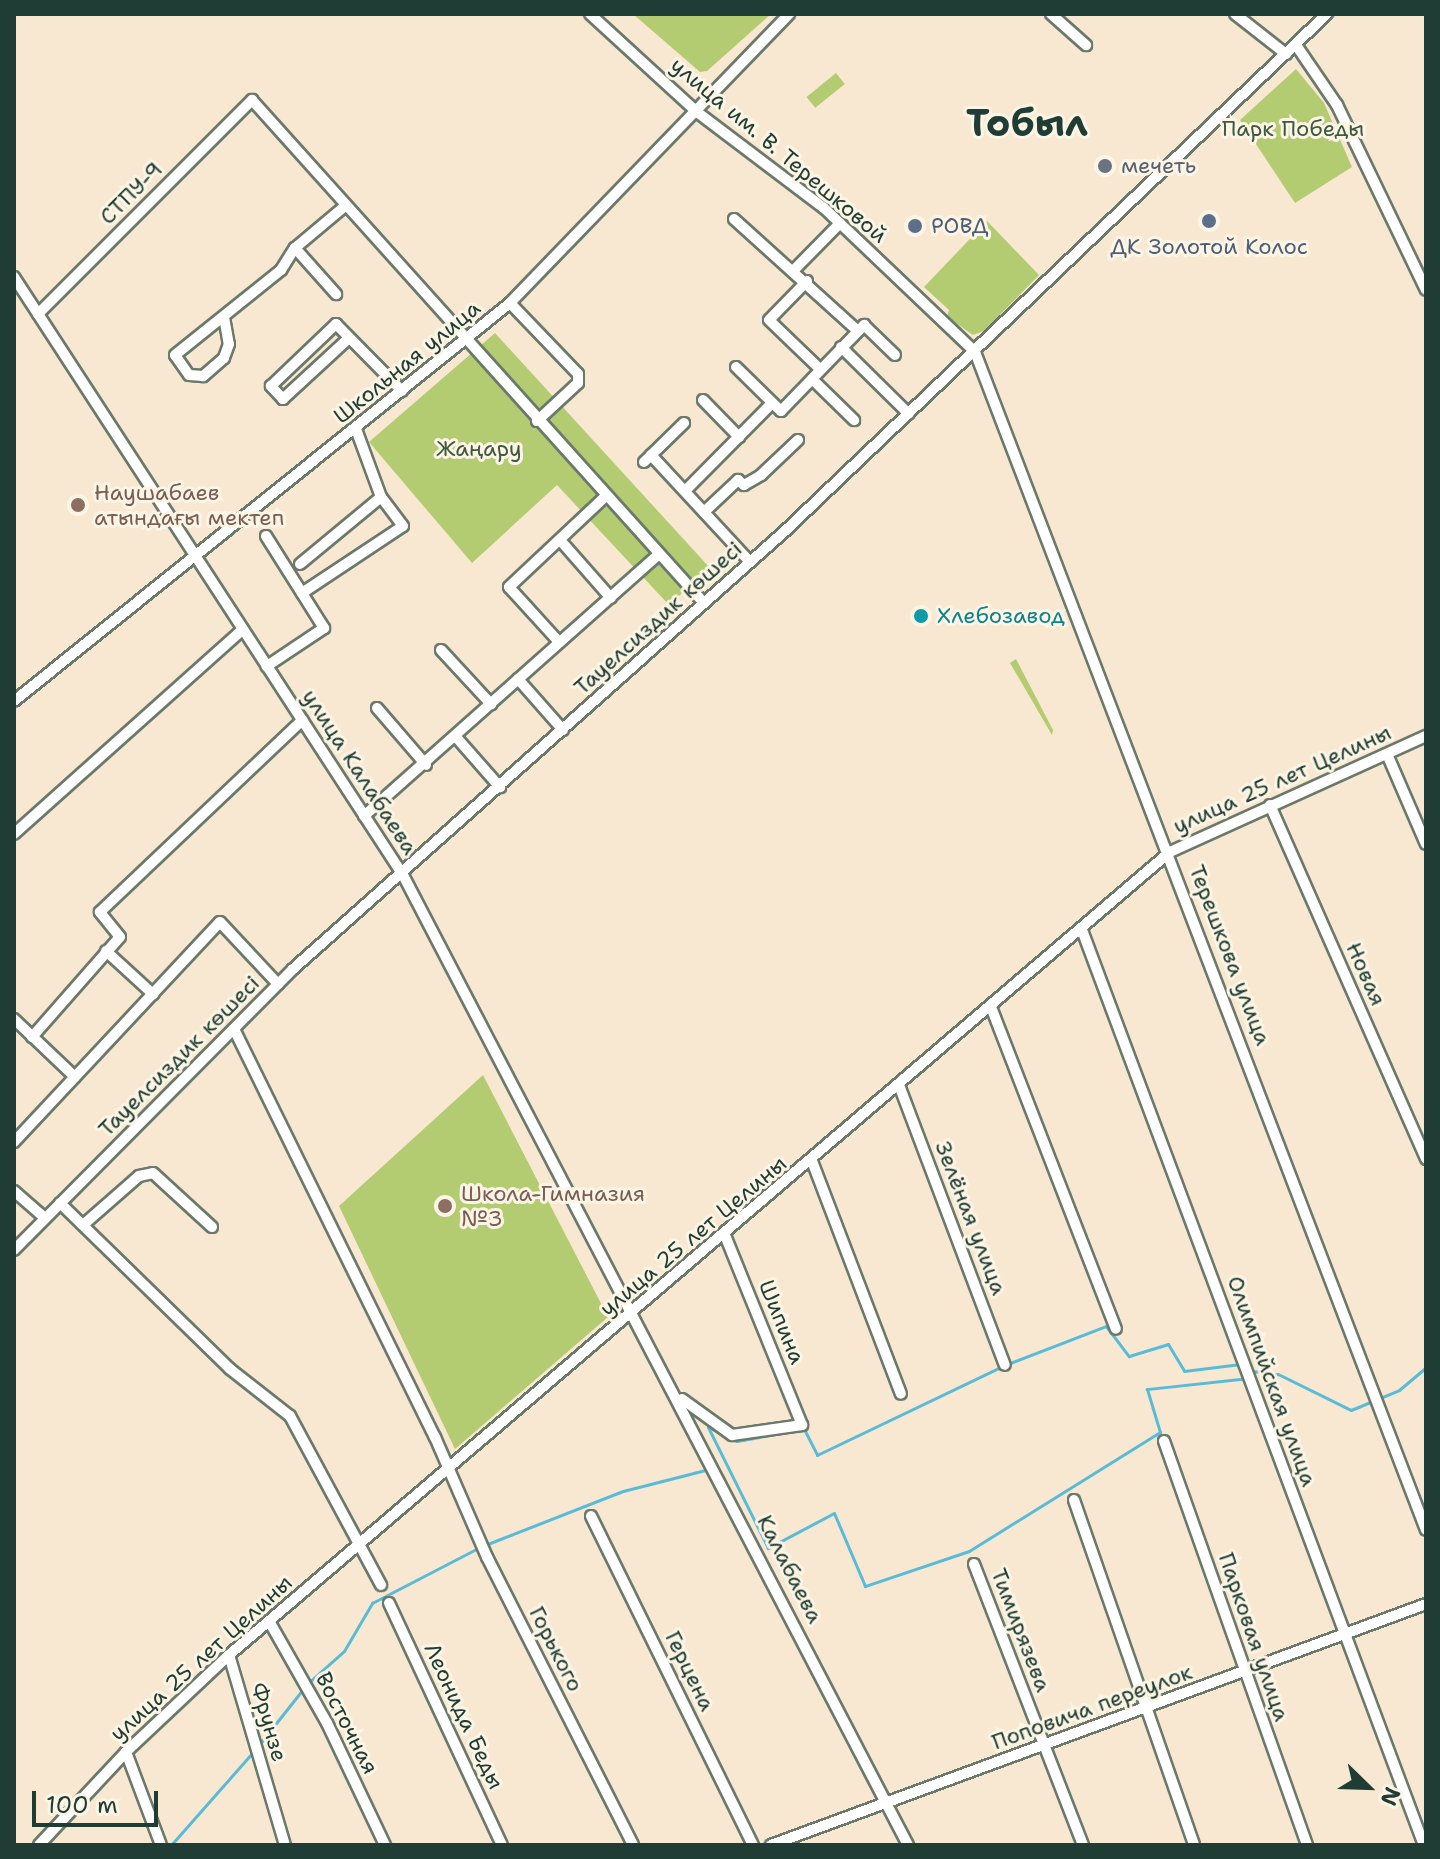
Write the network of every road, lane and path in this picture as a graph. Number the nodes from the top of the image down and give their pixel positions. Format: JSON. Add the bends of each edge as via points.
{"nodes":[{"id":1,"x":590,"y":14,"type":"edge"},
{"id":2,"x":789,"y":14,"type":"edge"},
{"id":3,"x":1051,"y":14,"type":"edge"},
{"id":4,"x":1235,"y":14,"type":"edge"},
{"id":5,"x":1327,"y":14,"type":"edge"},
{"id":6,"x":1086,"y":45,"type":"dead end"},
{"id":7,"x":1296,"y":45,"type":"junction"},
{"id":8,"x":1286,"y":54,"type":"junction"},
{"id":9,"x":697,"y":112,"type":"junction"},
{"id":10,"x":345,"y":206,"type":"junction"},
{"id":11,"x":734,"y":219,"type":"dead end"},
{"id":12,"x":840,"y":223,"type":"junction"},
{"id":13,"x":295,"y":248,"type":"junction"},
{"id":14,"x":793,"y":271,"type":"junction"},
{"id":15,"x":14,"y":277,"type":"edge"},
{"id":16,"x":807,"y":281,"type":"junction"},
{"id":17,"x":1426,"y":290,"type":"edge"},
{"id":18,"x":336,"y":294,"type":"dead end"},
{"id":19,"x":510,"y":303,"type":"junction"},
{"id":20,"x":38,"y":314,"type":"junction"},
{"id":21,"x":224,"y":317,"type":"junction"},
{"id":22,"x":858,"y":331,"type":"junction"},
{"id":23,"x":349,"y":338,"type":"junction"},
{"id":24,"x":464,"y":342,"type":"junction"},
{"id":25,"x":841,"y":347,"type":"junction"},
{"id":26,"x":975,"y":352,"type":"junction"},
{"id":27,"x":895,"y":355,"type":"dead end"},
{"id":28,"x":736,"y":367,"type":"dead end"},
{"id":29,"x":820,"y":369,"type":"junction"},
{"id":30,"x":812,"y":379,"type":"junction"},
{"id":31,"x":402,"y":391,"type":"junction"},
{"id":32,"x":703,"y":400,"type":"dead end"},
{"id":33,"x":772,"y":403,"type":"junction"},
{"id":34,"x":909,"y":414,"type":"junction"},
{"id":35,"x":854,"y":420,"type":"dead end"},
{"id":36,"x":537,"y":421,"type":"junction"},
{"id":37,"x":684,"y":423,"type":"dead end"},
{"id":38,"x":356,"y":429,"type":"junction"},
{"id":39,"x":739,"y":437,"type":"junction"},
{"id":40,"x":798,"y":440,"type":"dead end"},
{"id":41,"x":685,"y":491,"type":"junction"},
{"id":42,"x":606,"y":496,"type":"junction"},
{"id":43,"x":381,"y":497,"type":"junction"},
{"id":44,"x":704,"y":512,"type":"junction"},
{"id":45,"x":266,"y":536,"type":"dead end"},
{"id":46,"x":560,"y":540,"type":"junction"},
{"id":47,"x":659,"y":554,"type":"junction"},
{"id":48,"x":198,"y":559,"type":"junction"},
{"id":49,"x":750,"y":562,"type":"junction"},
{"id":50,"x":300,"y":564,"type":"dead end"},
{"id":51,"x":302,"y":593,"type":"junction"},
{"id":52,"x":611,"y":598,"type":"junction"},
{"id":53,"x":704,"y":603,"type":"junction"},
{"id":54,"x":243,"y":629,"type":"junction"},
{"id":55,"x":559,"y":642,"type":"junction"},
{"id":56,"x":441,"y":650,"type":"dead end"},
{"id":57,"x":267,"y":666,"type":"junction"},
{"id":58,"x":518,"y":679,"type":"junction"},
{"id":59,"x":14,"y":701,"type":"edge"},
{"id":60,"x":491,"y":704,"type":"junction"},
{"id":61,"x":377,"y":708,"type":"dead end"},
{"id":62,"x":302,"y":720,"type":"junction"},
{"id":63,"x":563,"y":730,"type":"junction"},
{"id":64,"x":1426,"y":736,"type":"edge"},
{"id":65,"x":456,"y":737,"type":"junction"},
{"id":66,"x":1387,"y":754,"type":"junction"},
{"id":67,"x":426,"y":765,"type":"junction"},
{"id":68,"x":500,"y":787,"type":"junction"},
{"id":69,"x":1270,"y":805,"type":"junction"},
{"id":70,"x":364,"y":816,"type":"junction"},
{"id":71,"x":14,"y":834,"type":"edge"},
{"id":72,"x":1426,"y":844,"type":"edge"},
{"id":73,"x":1170,"y":852,"type":"junction"},
{"id":74,"x":403,"y":875,"type":"junction"},
{"id":75,"x":1082,"y":930,"type":"junction"},
{"id":76,"x":106,"y":951,"type":"junction"},
{"id":77,"x":278,"y":984,"type":"junction"},
{"id":78,"x":153,"y":994,"type":"junction"},
{"id":79,"x":991,"y":1007,"type":"junction"},
{"id":80,"x":14,"y":1019,"type":"edge"},
{"id":81,"x":234,"y":1029,"type":"junction"},
{"id":82,"x":32,"y":1037,"type":"junction"},
{"id":83,"x":75,"y":1077,"type":"junction"},
{"id":84,"x":899,"y":1085,"type":"junction"},
{"id":85,"x":14,"y":1142,"type":"edge"},
{"id":86,"x":1426,"y":1159,"type":"edge"},
{"id":87,"x":812,"y":1161,"type":"junction"},
{"id":88,"x":14,"y":1191,"type":"edge"},
{"id":89,"x":60,"y":1203,"type":"junction"},
{"id":90,"x":45,"y":1218,"type":"junction"},
{"id":91,"x":83,"y":1225,"type":"junction"},
{"id":92,"x":212,"y":1227,"type":"dead end"},
{"id":93,"x":725,"y":1235,"type":"junction"},
{"id":94,"x":14,"y":1250,"type":"edge"},
{"id":95,"x":635,"y":1312,"type":"junction"},
{"id":96,"x":1116,"y":1329,"type":"dead end"},
{"id":97,"x":1005,"y":1365,"type":"dead end"},
{"id":98,"x":901,"y":1394,"type":"dead end"},
{"id":99,"x":679,"y":1397,"type":"junction"},
{"id":100,"x":1164,"y":1441,"type":"dead end"},
{"id":101,"x":448,"y":1469,"type":"junction"},
{"id":102,"x":1074,"y":1500,"type":"dead end"},
{"id":103,"x":591,"y":1516,"type":"dead end"},
{"id":104,"x":1426,"y":1530,"type":"edge"},
{"id":105,"x":356,"y":1547,"type":"junction"},
{"id":106,"x":974,"y":1564,"type":"dead end"},
{"id":107,"x":381,"y":1585,"type":"dead end"},
{"id":108,"x":389,"y":1603,"type":"dead end"},
{"id":109,"x":1426,"y":1604,"type":"edge"},
{"id":110,"x":269,"y":1621,"type":"junction"},
{"id":111,"x":1343,"y":1632,"type":"junction"},
{"id":112,"x":229,"y":1655,"type":"junction"},
{"id":113,"x":1245,"y":1672,"type":"junction"},
{"id":114,"x":1143,"y":1709,"type":"junction"},
{"id":115,"x":1045,"y":1746,"type":"junction"},
{"id":116,"x":126,"y":1752,"type":"junction"},
{"id":117,"x":888,"y":1804,"type":"junction"},
{"id":118,"x":39,"y":1845,"type":"edge"},
{"id":119,"x":161,"y":1845,"type":"edge"},
{"id":120,"x":285,"y":1845,"type":"edge"},
{"id":121,"x":385,"y":1845,"type":"edge"},
{"id":122,"x":502,"y":1845,"type":"edge"},
{"id":123,"x":633,"y":1845,"type":"edge"},
{"id":124,"x":753,"y":1845,"type":"edge"},
{"id":125,"x":771,"y":1845,"type":"edge"},
{"id":126,"x":908,"y":1845,"type":"edge"},
{"id":127,"x":1083,"y":1845,"type":"edge"},
{"id":128,"x":1194,"y":1845,"type":"edge"},
{"id":129,"x":1307,"y":1845,"type":"edge"},
{"id":130,"x":1424,"y":1845,"type":"edge"}],
"edges":[{"from":1,"to":9,"type":"street","name":"улица им. В. Терешковой"},
{"from":2,"to":9,"type":"street","name":"Школьная улица"},
{"from":3,"to":6,"type":"street"},
{"from":4,"to":8,"type":"street"},
{"from":5,"to":7,"type":"street","name":"Тауелсиздик көшесі"},
{"from":7,"to":8,"type":"street","name":"Тауелсиздик көшесі"},
{"from":7,"to":17,"type":"street","via":[[1337,105]]},
{"from":8,"to":26,"type":"street","name":"Тауелсиздик көшесі"},
{"from":9,"to":12,"type":"street","name":"улица им. В. Терешковой"},
{"from":9,"to":19,"type":"street","name":"Школьная улица"},
{"from":10,"to":13,"type":"street"},
{"from":10,"to":20,"type":"street","name":"СТПУ-9","via":[[252,100]]},
{"from":10,"to":24,"type":"street"},
{"from":11,"to":14,"type":"street"},
{"from":12,"to":14,"type":"street"},
{"from":12,"to":26,"type":"street","name":"улица им. В. Терешковой"},
{"from":13,"to":18,"type":"street"},
{"from":13,"to":21,"type":"street","via":[[281,270]]},
{"from":14,"to":16,"type":"street"},
{"from":15,"to":20,"type":"street","name":"улица Калабаева"},
{"from":16,"to":22,"type":"street"},
{"from":16,"to":29,"type":"street","via":[[769,320]]},
{"from":19,"to":24,"type":"street","name":"Школьная улица"},
{"from":19,"to":36,"type":"street","via":[[578,374],[578,383]]},
{"from":20,"to":48,"type":"street","name":"улица Калабаева"},
{"from":21,"to":21,"type":"street","via":[[175,355],[189,375],[203,376],[224,358],[229,344]]},
{"from":22,"to":25,"type":"street"},
{"from":22,"to":27,"type":"street","via":[[864,325]]},
{"from":23,"to":23,"type":"street","via":[[336,324],[271,386],[283,399]]},
{"from":23,"to":31,"type":"street"},
{"from":24,"to":31,"type":"street","name":"Школьная улица"},
{"from":24,"to":36,"type":"street"},
{"from":25,"to":29,"type":"street"},
{"from":25,"to":34,"type":"street"},
{"from":26,"to":34,"type":"street","name":"Тауелсиздик көшесі"},
{"from":26,"to":73,"type":"street","name":"Терешкова улица"},
{"from":28,"to":33,"type":"street"},
{"from":29,"to":30,"type":"street"},
{"from":30,"to":33,"type":"street","via":[[781,411]]},
{"from":30,"to":35,"type":"street"},
{"from":31,"to":38,"type":"street","name":"Школьная улица"},
{"from":32,"to":39,"type":"street"},
{"from":33,"to":39,"type":"street"},
{"from":34,"to":49,"type":"street","name":"Тауелсиздик көшесі"},
{"from":36,"to":42,"type":"street"},
{"from":37,"to":41,"type":"street","via":[[648,458]]},
{"from":38,"to":43,"type":"street"},
{"from":38,"to":48,"type":"street","name":"Школьная улица"},
{"from":39,"to":41,"type":"street"},
{"from":40,"to":44,"type":"street","via":[[761,475],[744,485],[738,480]]},
{"from":41,"to":44,"type":"street"},
{"from":42,"to":46,"type":"street"},
{"from":42,"to":47,"type":"street"},
{"from":43,"to":50,"type":"street"},
{"from":43,"to":51,"type":"street","via":[[403,526]]},
{"from":44,"to":49,"type":"street"},
{"from":45,"to":51,"type":"street"},
{"from":46,"to":52,"type":"street"},
{"from":46,"to":55,"type":"street","via":[[509,587]]},
{"from":47,"to":52,"type":"street"},
{"from":47,"to":53,"type":"street"},
{"from":48,"to":54,"type":"street","name":"улица Калабаева"},
{"from":48,"to":59,"type":"street","name":"Школьная улица"},
{"from":49,"to":53,"type":"street","name":"Тауелсиздик көшесі"},
{"from":51,"to":57,"type":"street","via":[[324,628]]},
{"from":52,"to":55,"type":"street"},
{"from":53,"to":63,"type":"street","name":"Тауелсиздик көшесі"},
{"from":54,"to":57,"type":"street","name":"улица Калабаева"},
{"from":54,"to":71,"type":"street"},
{"from":55,"to":58,"type":"street"},
{"from":56,"to":60,"type":"street"},
{"from":57,"to":62,"type":"street","name":"улица Калабаева"},
{"from":58,"to":60,"type":"street"},
{"from":58,"to":63,"type":"street"},
{"from":60,"to":65,"type":"street"},
{"from":61,"to":67,"type":"street"},
{"from":62,"to":70,"type":"street","name":"улица Калабаева"},
{"from":62,"to":76,"type":"street","via":[[100,912],[120,937]]},
{"from":63,"to":68,"type":"street","name":"Тауелсиздик көшесі"},
{"from":64,"to":66,"type":"street","name":"улица 25 лет Целины"},
{"from":65,"to":67,"type":"street"},
{"from":65,"to":68,"type":"street"},
{"from":66,"to":69,"type":"street","name":"улица 25 лет Целины"},
{"from":66,"to":72,"type":"street"},
{"from":67,"to":70,"type":"street"},
{"from":68,"to":74,"type":"street","name":"Тауелсиздик көшесі"},
{"from":69,"to":73,"type":"street","name":"улица 25 лет Целины"},
{"from":69,"to":86,"type":"street","name":"Новая"},
{"from":70,"to":74,"type":"street","name":"улица Калабаева"},
{"from":73,"to":75,"type":"street","name":"улица 25 лет Целины"},
{"from":73,"to":104,"type":"street","name":"Терешкова улица"},
{"from":74,"to":77,"type":"street","name":"Тауелсиздик көшесі"},
{"from":74,"to":95,"type":"street","name":"улица Калабаева"},
{"from":75,"to":79,"type":"street","name":"улица 25 лет Целины"},
{"from":75,"to":111,"type":"street","name":"Олимпийская улица"},
{"from":76,"to":78,"type":"street"},
{"from":76,"to":82,"type":"street"},
{"from":77,"to":78,"type":"street","via":[[220,922]]},
{"from":77,"to":81,"type":"street","name":"Тауелсиздик көшесі"},
{"from":78,"to":83,"type":"street"},
{"from":79,"to":84,"type":"street","name":"улица 25 лет Целины"},
{"from":79,"to":96,"type":"street"},
{"from":80,"to":82,"type":"street"},
{"from":81,"to":89,"type":"street","name":"Тауелсиздик көшесі"},
{"from":81,"to":101,"type":"street","name":"Горького"},
{"from":82,"to":83,"type":"street"},
{"from":83,"to":85,"type":"street"},
{"from":84,"to":87,"type":"street","name":"улица 25 лет Целины"},
{"from":84,"to":97,"type":"street","name":"Зелёная улица"},
{"from":87,"to":93,"type":"street","name":"улица 25 лет Целины"},
{"from":87,"to":98,"type":"street"},
{"from":88,"to":90,"type":"street"},
{"from":89,"to":90,"type":"street","name":"Тауелсиздик көшесі"},
{"from":89,"to":91,"type":"street"},
{"from":90,"to":94,"type":"street","name":"Тауелсиздик көшесі"},
{"from":91,"to":92,"type":"street","via":[[139,1176],[153,1173]]},
{"from":91,"to":105,"type":"street","via":[[230,1369],[290,1416]]},
{"from":93,"to":95,"type":"street","name":"улица 25 лет Целины"},
{"from":93,"to":99,"type":"street","name":"Шипина","via":[[802,1425],[732,1435]]},
{"from":95,"to":99,"type":"street","name":"Калабаева"},
{"from":95,"to":101,"type":"street","name":"улица 25 лет Целины"},
{"from":99,"to":117,"type":"street","name":"Калабаева"},
{"from":100,"to":113,"type":"street","name":"Парковая улица"},
{"from":101,"to":105,"type":"street","name":"улица 25 лет Целины"},
{"from":101,"to":123,"type":"street","name":"Горького"},
{"from":102,"to":114,"type":"street"},
{"from":103,"to":124,"type":"street","name":"Герцена"},
{"from":105,"to":107,"type":"street"},
{"from":105,"to":110,"type":"street","name":"улица 25 лет Целины"},
{"from":106,"to":115,"type":"street","name":"Тимирязева"},
{"from":108,"to":122,"type":"street","name":"Леонида Беды"},
{"from":109,"to":111,"type":"street","name":"Поповича переулок"},
{"from":110,"to":112,"type":"street","name":"улица 25 лет Целины"},
{"from":110,"to":121,"type":"street","name":"Восточная","via":[[327,1723]]},
{"from":111,"to":113,"type":"street","name":"Поповича переулок"},
{"from":111,"to":130,"type":"street","name":"Олимпийская улица"},
{"from":112,"to":116,"type":"street","name":"улица 25 лет Целины"},
{"from":112,"to":120,"type":"street","name":"Фрунзе"},
{"from":113,"to":114,"type":"street","name":"Поповича переулок"},
{"from":113,"to":129,"type":"street","name":"Парковая улица"},
{"from":114,"to":115,"type":"street","name":"Поповича переулок"},
{"from":114,"to":128,"type":"street"},
{"from":115,"to":117,"type":"street","name":"Поповича переулок"},
{"from":115,"to":127,"type":"street","name":"Тимирязева"},
{"from":116,"to":118,"type":"street","name":"улица 25 лет Целины"},
{"from":116,"to":119,"type":"street"},
{"from":117,"to":125,"type":"street","name":"Поповича переулок"},
{"from":117,"to":126,"type":"street","name":"Калабаева"}]}
